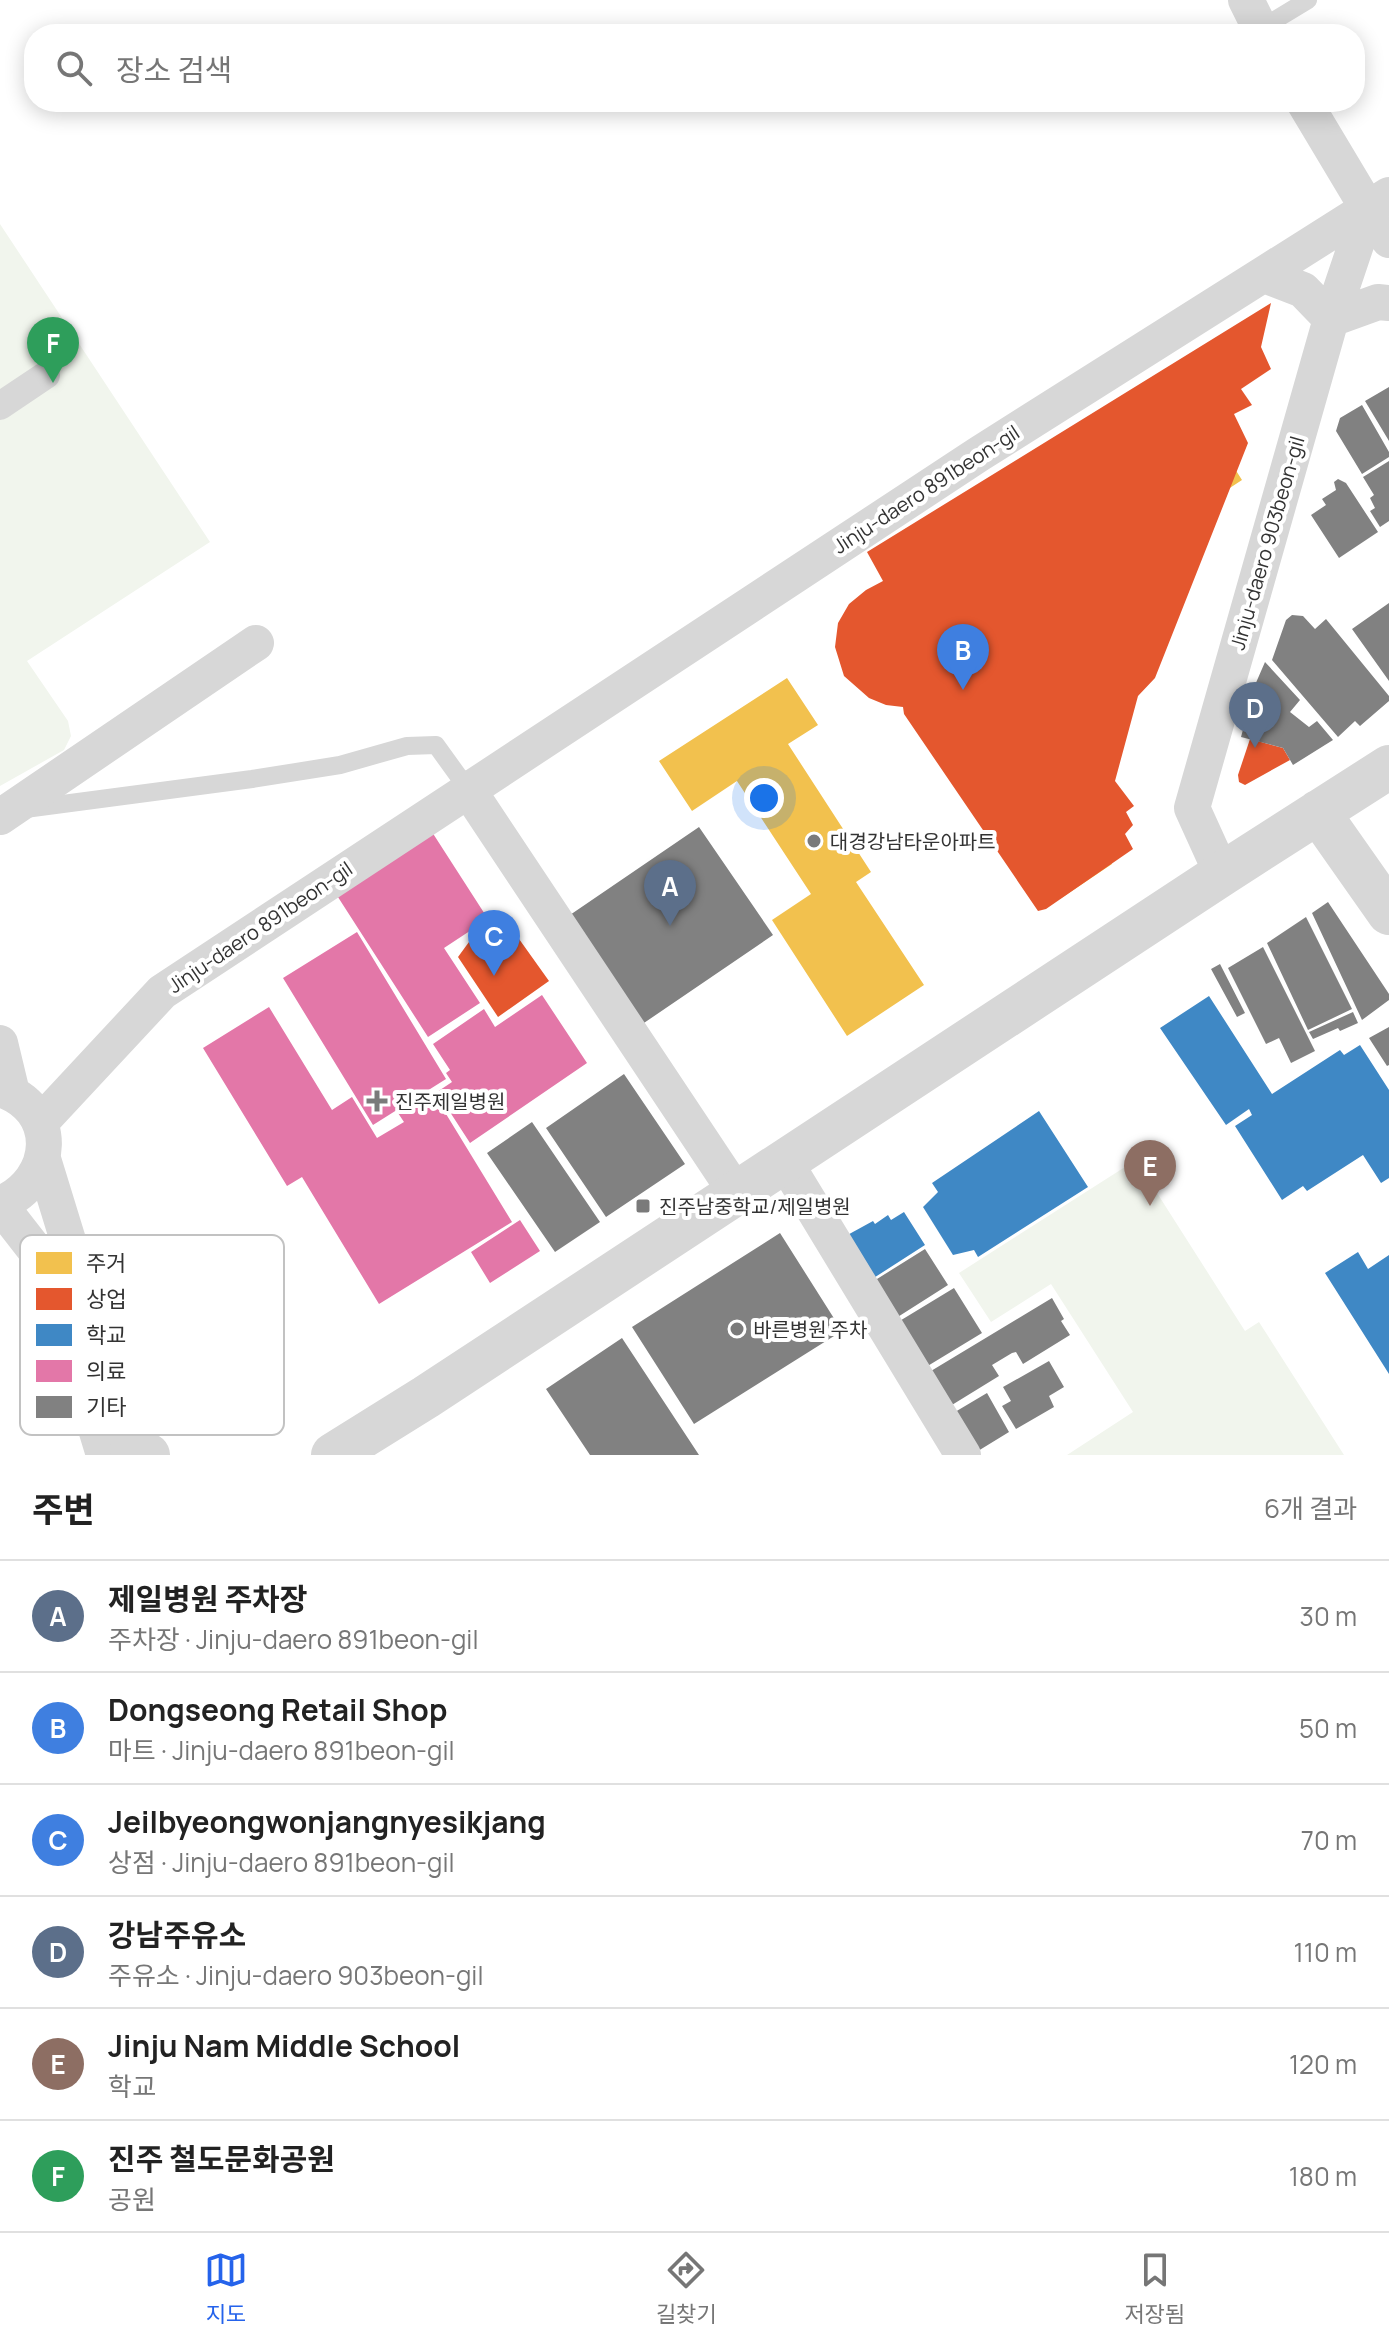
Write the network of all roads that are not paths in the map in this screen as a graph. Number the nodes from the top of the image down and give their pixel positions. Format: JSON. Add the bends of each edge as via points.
{"nodes":[{"id":1,"x":1308,"y":0,"type":"edge"},
{"id":2,"x":1256,"y":21,"type":"edge"},
{"id":3,"x":1312,"y":112,"type":"edge"},
{"id":4,"x":1382,"y":204,"type":"edge"},
{"id":5,"x":1389,"y":240,"type":"edge"},
{"id":6,"x":1264,"y":275,"type":"junction"},
{"id":7,"x":1389,"y":303,"type":"edge"},
{"id":8,"x":1331,"y":319,"type":"junction"},
{"id":9,"x":46,"y":375,"type":"dead end"},
{"id":10,"x":0,"y":406,"type":"edge"},
{"id":11,"x":256,"y":643,"type":"dead end"},
{"id":12,"x":1389,"y":767,"type":"edge"},
{"id":13,"x":467,"y":788,"type":"junction"},
{"id":14,"x":1318,"y":812,"type":"junction"},
{"id":15,"x":3,"y":815,"type":"edge"},
{"id":16,"x":1222,"y":874,"type":"junction"},
{"id":17,"x":1389,"y":913,"type":"edge"},
{"id":18,"x":0,"y":1043,"type":"edge"},
{"id":19,"x":6,"y":1091,"type":"edge"},
{"id":20,"x":40,"y":1123,"type":"junction"},
{"id":21,"x":43,"y":1159,"type":"junction"},
{"id":22,"x":785,"y":1162,"type":"junction"},
{"id":23,"x":737,"y":1194,"type":"junction"},
{"id":24,"x":0,"y":1204,"type":"edge"},
{"id":25,"x":24,"y":1235,"type":"edge"},
{"id":26,"x":65,"y":1235,"type":"edge"},
{"id":27,"x":333,"y":1455,"type":"edge"},
{"id":28,"x":963,"y":1455,"type":"edge"}],
"edges":[{"from":1,"to":2,"type":"lane"},
{"from":3,"to":4,"type":"street"},
{"from":4,"to":5,"type":"street"},
{"from":4,"to":6,"type":"street","name":"Jinju-daero 891beon-gil"},
{"from":4,"to":8,"type":"street","name":"Jinju-daero 903beon-gil"},
{"from":6,"to":8,"type":"street","via":[[1303,290]]},
{"from":6,"to":13,"type":"street","name":"Jinju-daero 891beon-gil"},
{"from":7,"to":8,"type":"street"},
{"from":8,"to":16,"type":"street","name":"Jinju-daero 903beon-gil","via":[[1192,808]]},
{"from":9,"to":10,"type":"street"},
{"from":11,"to":15,"type":"street"},
{"from":12,"to":14,"type":"street"},
{"from":13,"to":15,"type":"lane","via":[[436,745],[407,746],[340,765]]},
{"from":13,"to":20,"type":"street","name":"Jinju-daero 891beon-gil","via":[[162,992]]},
{"from":13,"to":23,"type":"street"},
{"from":14,"to":16,"type":"street"},
{"from":14,"to":17,"type":"street"},
{"from":16,"to":22,"type":"street"},
{"from":18,"to":19,"type":"street"},
{"from":19,"to":20,"type":"street"},
{"from":20,"to":21,"type":"street"},
{"from":21,"to":24,"type":"street","via":[[28,1188]]},
{"from":21,"to":26,"type":"street"},
{"from":22,"to":23,"type":"street"},
{"from":22,"to":28,"type":"street"},
{"from":23,"to":27,"type":"street"},
{"from":24,"to":25,"type":"street"}]}
